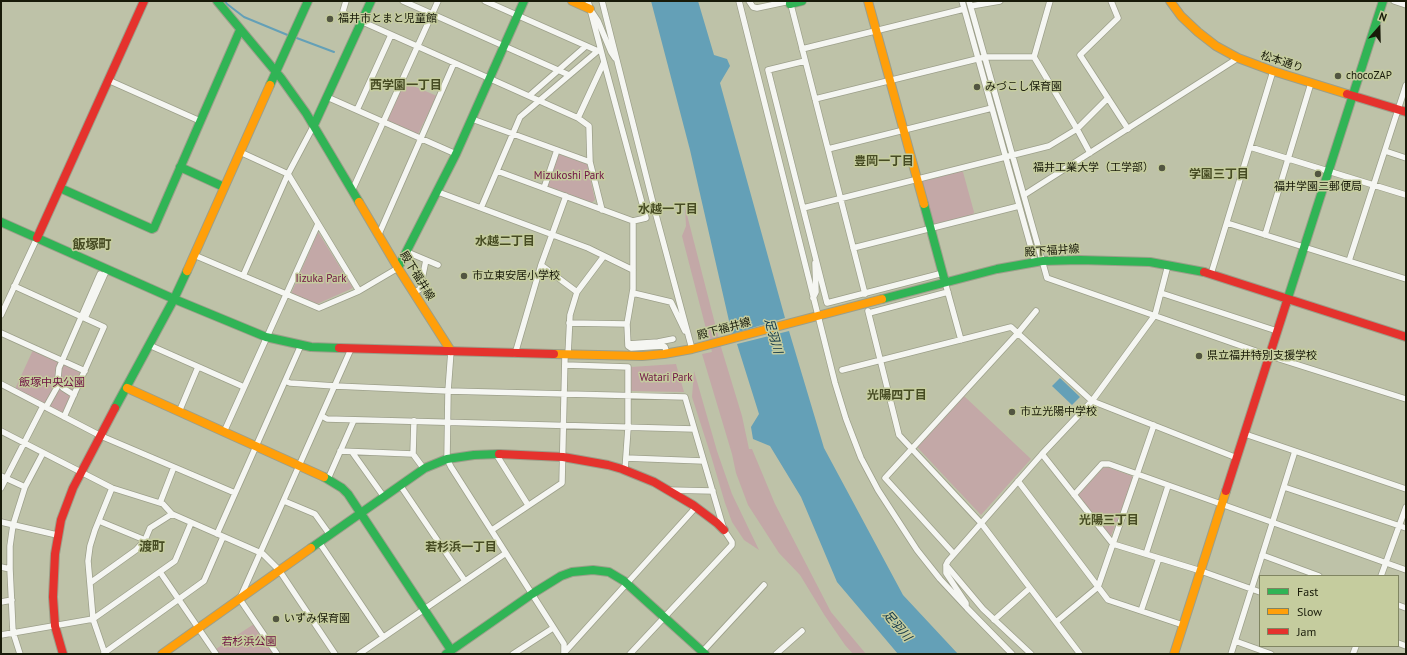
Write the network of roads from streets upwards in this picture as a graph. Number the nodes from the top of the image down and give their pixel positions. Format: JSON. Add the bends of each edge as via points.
{"nodes":[{"id":1,"x":144,"y":1,"type":"edge"},
{"id":2,"x":216,"y":1,"type":"edge"},
{"id":3,"x":308,"y":1,"type":"edge"},
{"id":4,"x":346,"y":1,"type":"edge"},
{"id":5,"x":371,"y":1,"type":"edge"},
{"id":6,"x":403,"y":1,"type":"edge"},
{"id":7,"x":438,"y":1,"type":"edge"},
{"id":8,"x":485,"y":1,"type":"edge"},
{"id":9,"x":524,"y":1,"type":"edge"},
{"id":10,"x":572,"y":1,"type":"edge"},
{"id":11,"x":602,"y":1,"type":"edge"},
{"id":12,"x":739,"y":1,"type":"edge"},
{"id":13,"x":749,"y":1,"type":"edge"},
{"id":14,"x":802,"y":1,"type":"edge"},
{"id":15,"x":868,"y":1,"type":"edge"},
{"id":16,"x":962,"y":1,"type":"edge"},
{"id":17,"x":1000,"y":1,"type":"edge"},
{"id":18,"x":1050,"y":1,"type":"edge"},
{"id":19,"x":1111,"y":1,"type":"edge"},
{"id":20,"x":1170,"y":1,"type":"edge"},
{"id":21,"x":1383,"y":1,"type":"edge"},
{"id":22,"x":1394,"y":1,"type":"edge"},
{"id":23,"x":790,"y":2,"type":"edge"},
{"id":24,"x":970,"y":3,"type":"edge"},
{"id":25,"x":589,"y":5,"type":"edge"},
{"id":26,"x":1406,"y":5,"type":"edge"},
{"id":27,"x":964,"y":9,"type":"junction"},
{"id":28,"x":432,"y":14,"type":"junction"},
{"id":29,"x":518,"y":16,"type":"junction"},
{"id":30,"x":362,"y":21,"type":"junction"},
{"id":31,"x":240,"y":30,"type":"junction"},
{"id":32,"x":876,"y":30,"type":"junction"},
{"id":33,"x":391,"y":35,"type":"junction"},
{"id":34,"x":418,"y":46,"type":"junction"},
{"id":35,"x":586,"y":46,"type":"junction"},
{"id":36,"x":504,"y":47,"type":"junction"},
{"id":37,"x":802,"y":49,"type":"junction"},
{"id":38,"x":599,"y":50,"type":"junction"},
{"id":39,"x":985,"y":57,"type":"junction"},
{"id":40,"x":1034,"y":57,"type":"junction"},
{"id":41,"x":978,"y":58,"type":"junction"},
{"id":42,"x":1238,"y":58,"type":"junction"},
{"id":43,"x":805,"y":61,"type":"junction"},
{"id":44,"x":604,"y":62,"type":"junction"},
{"id":45,"x":454,"y":63,"type":"junction"},
{"id":46,"x":619,"y":64,"type":"junction"},
{"id":47,"x":276,"y":71,"type":"junction"},
{"id":48,"x":559,"y":71,"type":"junction"},
{"id":49,"x":1273,"y":71,"type":"junction"},
{"id":50,"x":569,"y":75,"type":"junction"},
{"id":51,"x":490,"y":79,"type":"junction"},
{"id":52,"x":108,"y":80,"type":"junction"},
{"id":53,"x":889,"y":80,"type":"junction"},
{"id":54,"x":1312,"y":83,"type":"junction"},
{"id":55,"x":1406,"y":85,"type":"edge"},
{"id":56,"x":529,"y":96,"type":"junction"},
{"id":57,"x":1353,"y":96,"type":"junction"},
{"id":58,"x":327,"y":97,"type":"junction"},
{"id":59,"x":1108,"y":98,"type":"junction"},
{"id":60,"x":815,"y":99,"type":"junction"},
{"id":61,"x":540,"y":100,"type":"junction"},
{"id":62,"x":992,"y":108,"type":"junction"},
{"id":63,"x":356,"y":110,"type":"junction"},
{"id":64,"x":1402,"y":111,"type":"edge"},
{"id":65,"x":578,"y":118,"type":"junction"},
{"id":66,"x":472,"y":119,"type":"junction"},
{"id":67,"x":200,"y":121,"type":"junction"},
{"id":68,"x":384,"y":122,"type":"junction"},
{"id":69,"x":314,"y":126,"type":"junction"},
{"id":70,"x":1077,"y":129,"type":"junction"},
{"id":71,"x":1128,"y":129,"type":"junction"},
{"id":72,"x":903,"y":131,"type":"junction"},
{"id":73,"x":513,"y":134,"type":"junction"},
{"id":74,"x":420,"y":139,"type":"junction"},
{"id":75,"x":1250,"y":147,"type":"junction"},
{"id":76,"x":828,"y":149,"type":"junction"},
{"id":77,"x":557,"y":150,"type":"junction"},
{"id":78,"x":1385,"y":151,"type":"junction"},
{"id":79,"x":240,"y":152,"type":"junction"},
{"id":80,"x":1090,"y":153,"type":"junction"},
{"id":81,"x":456,"y":154,"type":"junction"},
{"id":82,"x":1012,"y":155,"type":"junction"},
{"id":83,"x":1006,"y":156,"type":"junction"},
{"id":84,"x":1406,"y":158,"type":"edge"},
{"id":85,"x":1289,"y":159,"type":"junction"},
{"id":86,"x":590,"y":162,"type":"junction"},
{"id":87,"x":180,"y":168,"type":"junction"},
{"id":88,"x":497,"y":171,"type":"junction"},
{"id":89,"x":1328,"y":171,"type":"junction"},
{"id":90,"x":288,"y":174,"type":"junction"},
{"id":91,"x":917,"y":179,"type":"junction"},
{"id":92,"x":1374,"y":185,"type":"junction"},
{"id":93,"x":224,"y":187,"type":"junction"},
{"id":94,"x":60,"y":188,"type":"junction"},
{"id":95,"x":544,"y":188,"type":"junction"},
{"id":96,"x":352,"y":191,"type":"junction"},
{"id":97,"x":438,"y":192,"type":"junction"},
{"id":98,"x":1024,"y":195,"type":"junction"},
{"id":99,"x":1406,"y":195,"type":"edge"},
{"id":100,"x":566,"y":196,"type":"junction"},
{"id":101,"x":840,"y":198,"type":"junction"},
{"id":102,"x":1019,"y":206,"type":"junction"},
{"id":103,"x":481,"y":208,"type":"junction"},
{"id":104,"x":802,"y":208,"type":"junction"},
{"id":105,"x":602,"y":210,"type":"junction"},
{"id":106,"x":633,"y":221,"type":"junction"},
{"id":107,"x":1,"y":222,"type":"edge"},
{"id":108,"x":1227,"y":223,"type":"junction"},
{"id":109,"x":318,"y":224,"type":"junction"},
{"id":110,"x":930,"y":229,"type":"junction"},
{"id":111,"x":379,"y":234,"type":"junction"},
{"id":112,"x":552,"y":234,"type":"junction"},
{"id":113,"x":1265,"y":235,"type":"junction"},
{"id":114,"x":37,"y":238,"type":"junction"},
{"id":115,"x":853,"y":248,"type":"junction"},
{"id":116,"x":1304,"y":248,"type":"junction"},
{"id":117,"x":407,"y":252,"type":"junction"},
{"id":118,"x":194,"y":256,"type":"junction"},
{"id":119,"x":604,"y":256,"type":"junction"},
{"id":120,"x":816,"y":258,"type":"junction"},
{"id":121,"x":426,"y":260,"type":"junction"},
{"id":122,"x":1038,"y":261,"type":"junction"},
{"id":123,"x":1349,"y":262,"type":"junction"},
{"id":124,"x":1168,"y":264,"type":"junction"},
{"id":125,"x":438,"y":265,"type":"dead end"},
{"id":126,"x":541,"y":265,"type":"junction"},
{"id":127,"x":398,"y":268,"type":"junction"},
{"id":128,"x":633,"y":270,"type":"junction"},
{"id":129,"x":104,"y":272,"type":"junction"},
{"id":130,"x":943,"y":273,"type":"junction"},
{"id":131,"x":1211,"y":274,"type":"junction"},
{"id":132,"x":243,"y":276,"type":"junction"},
{"id":133,"x":1406,"y":279,"type":"edge"},
{"id":134,"x":946,"y":282,"type":"junction"},
{"id":135,"x":14,"y":286,"type":"junction"},
{"id":136,"x":359,"y":291,"type":"junction"},
{"id":137,"x":414,"y":292,"type":"junction"},
{"id":138,"x":576,"y":292,"type":"junction"},
{"id":139,"x":948,"y":292,"type":"junction"},
{"id":140,"x":633,"y":293,"type":"junction"},
{"id":141,"x":1161,"y":293,"type":"junction"},
{"id":142,"x":865,"y":294,"type":"junction"},
{"id":143,"x":287,"y":295,"type":"junction"},
{"id":144,"x":813,"y":298,"type":"junction"},
{"id":145,"x":174,"y":299,"type":"junction"},
{"id":146,"x":1288,"y":299,"type":"junction"},
{"id":147,"x":1036,"y":311,"type":"dead end"},
{"id":148,"x":1,"y":315,"type":"edge"},
{"id":149,"x":1155,"y":315,"type":"junction"},
{"id":150,"x":818,"y":316,"type":"junction"},
{"id":151,"x":83,"y":318,"type":"junction"},
{"id":152,"x":569,"y":322,"type":"junction"},
{"id":153,"x":627,"y":324,"type":"junction"},
{"id":154,"x":1278,"y":331,"type":"junction"},
{"id":155,"x":1,"y":333,"type":"edge"},
{"id":156,"x":1018,"y":333,"type":"junction"},
{"id":157,"x":688,"y":334,"type":"junction"},
{"id":158,"x":266,"y":337,"type":"junction"},
{"id":159,"x":1406,"y":337,"type":"edge"},
{"id":160,"x":673,"y":339,"type":"dead end"},
{"id":161,"x":961,"y":340,"type":"junction"},
{"id":162,"x":628,"y":344,"type":"junction"},
{"id":163,"x":149,"y":345,"type":"junction"},
{"id":164,"x":301,"y":345,"type":"junction"},
{"id":165,"x":351,"y":349,"type":"junction"},
{"id":166,"x":692,"y":349,"type":"junction"},
{"id":167,"x":451,"y":351,"type":"junction"},
{"id":168,"x":515,"y":354,"type":"junction"},
{"id":169,"x":666,"y":354,"type":"junction"},
{"id":170,"x":567,"y":355,"type":"junction"},
{"id":171,"x":1270,"y":356,"type":"junction"},
{"id":172,"x":62,"y":361,"type":"junction"},
{"id":173,"x":881,"y":361,"type":"junction"},
{"id":174,"x":565,"y":365,"type":"junction"},
{"id":175,"x":198,"y":367,"type":"junction"},
{"id":176,"x":842,"y":370,"type":"dead end"},
{"id":177,"x":84,"y":371,"type":"junction"},
{"id":178,"x":285,"y":381,"type":"junction"},
{"id":179,"x":60,"y":382,"type":"junction"},
{"id":180,"x":1,"y":384,"type":"edge"},
{"id":181,"x":335,"y":386,"type":"junction"},
{"id":182,"x":127,"y":388,"type":"junction"},
{"id":183,"x":244,"y":388,"type":"junction"},
{"id":184,"x":448,"y":391,"type":"junction"},
{"id":185,"x":564,"y":394,"type":"junction"},
{"id":186,"x":74,"y":395,"type":"junction"},
{"id":187,"x":628,"y":395,"type":"junction"},
{"id":188,"x":1406,"y":399,"type":"edge"},
{"id":189,"x":1092,"y":400,"type":"junction"},
{"id":190,"x":45,"y":406,"type":"junction"},
{"id":191,"x":179,"y":412,"type":"junction"},
{"id":192,"x":322,"y":416,"type":"junction"},
{"id":193,"x":64,"y":417,"type":"junction"},
{"id":194,"x":354,"y":420,"type":"junction"},
{"id":195,"x":414,"y":421,"type":"junction"},
{"id":196,"x":448,"y":423,"type":"junction"},
{"id":197,"x":1154,"y":425,"type":"junction"},
{"id":198,"x":563,"y":426,"type":"junction"},
{"id":199,"x":628,"y":428,"type":"junction"},
{"id":200,"x":694,"y":429,"type":"junction"},
{"id":201,"x":1,"y":431,"type":"edge"},
{"id":202,"x":224,"y":432,"type":"junction"},
{"id":203,"x":1245,"y":434,"type":"junction"},
{"id":204,"x":101,"y":436,"type":"junction"},
{"id":205,"x":23,"y":443,"type":"junction"},
{"id":206,"x":256,"y":447,"type":"junction"},
{"id":207,"x":912,"y":448,"type":"junction"},
{"id":208,"x":340,"y":451,"type":"junction"},
{"id":209,"x":1295,"y":451,"type":"junction"},
{"id":210,"x":352,"y":452,"type":"junction"},
{"id":211,"x":43,"y":453,"type":"junction"},
{"id":212,"x":413,"y":454,"type":"junction"},
{"id":213,"x":496,"y":454,"type":"junction"},
{"id":214,"x":1042,"y":454,"type":"junction"},
{"id":215,"x":563,"y":457,"type":"junction"},
{"id":216,"x":626,"y":458,"type":"junction"},
{"id":217,"x":1237,"y":458,"type":"junction"},
{"id":218,"x":448,"y":459,"type":"junction"},
{"id":219,"x":703,"y":461,"type":"junction"},
{"id":220,"x":299,"y":466,"type":"junction"},
{"id":221,"x":174,"y":467,"type":"junction"},
{"id":222,"x":424,"y":469,"type":"junction"},
{"id":223,"x":625,"y":470,"type":"junction"},
{"id":224,"x":81,"y":473,"type":"junction"},
{"id":225,"x":1137,"y":474,"type":"junction"},
{"id":226,"x":3,"y":477,"type":"edge"},
{"id":227,"x":328,"y":479,"type":"junction"},
{"id":228,"x":1018,"y":481,"type":"junction"},
{"id":229,"x":400,"y":485,"type":"junction"},
{"id":230,"x":1168,"y":486,"type":"junction"},
{"id":231,"x":25,"y":487,"type":"junction"},
{"id":232,"x":1,"y":488,"type":"edge"},
{"id":233,"x":112,"y":488,"type":"junction"},
{"id":234,"x":1284,"y":488,"type":"junction"},
{"id":235,"x":1406,"y":488,"type":"edge"},
{"id":236,"x":668,"y":490,"type":"junction"},
{"id":237,"x":713,"y":491,"type":"junction"},
{"id":238,"x":235,"y":492,"type":"junction"},
{"id":239,"x":1074,"y":495,"type":"junction"},
{"id":240,"x":384,"y":497,"type":"junction"},
{"id":241,"x":284,"y":501,"type":"junction"},
{"id":242,"x":160,"y":503,"type":"junction"},
{"id":243,"x":528,"y":505,"type":"junction"},
{"id":244,"x":1222,"y":505,"type":"junction"},
{"id":245,"x":696,"y":507,"type":"junction"},
{"id":246,"x":1406,"y":507,"type":"edge"},
{"id":247,"x":172,"y":514,"type":"junction"},
{"id":248,"x":361,"y":514,"type":"junction"},
{"id":249,"x":98,"y":521,"type":"junction"},
{"id":250,"x":1,"y":522,"type":"edge"},
{"id":251,"x":191,"y":523,"type":"junction"},
{"id":252,"x":1272,"y":523,"type":"junction"},
{"id":253,"x":981,"y":524,"type":"junction"},
{"id":254,"x":13,"y":526,"type":"junction"},
{"id":255,"x":1399,"y":526,"type":"junction"},
{"id":256,"x":1406,"y":528,"type":"edge"},
{"id":257,"x":492,"y":530,"type":"junction"},
{"id":258,"x":724,"y":530,"type":"junction"},
{"id":259,"x":217,"y":534,"type":"junction"},
{"id":260,"x":58,"y":535,"type":"junction"},
{"id":261,"x":330,"y":535,"type":"junction"},
{"id":262,"x":223,"y":537,"type":"junction"},
{"id":263,"x":145,"y":540,"type":"junction"},
{"id":264,"x":319,"y":542,"type":"junction"},
{"id":265,"x":1113,"y":544,"type":"junction"},
{"id":266,"x":261,"y":553,"type":"junction"},
{"id":267,"x":506,"y":553,"type":"junction"},
{"id":268,"x":954,"y":554,"type":"junction"},
{"id":269,"x":1146,"y":554,"type":"junction"},
{"id":270,"x":1262,"y":555,"type":"junction"},
{"id":271,"x":1159,"y":558,"type":"junction"},
{"id":272,"x":1386,"y":563,"type":"junction"},
{"id":273,"x":946,"y":565,"type":"junction"},
{"id":274,"x":1,"y":567,"type":"edge"},
{"id":275,"x":10,"y":569,"type":"junction"},
{"id":276,"x":279,"y":570,"type":"junction"},
{"id":277,"x":1406,"y":570,"type":"edge"},
{"id":278,"x":1201,"y":571,"type":"junction"},
{"id":279,"x":160,"y":572,"type":"junction"},
{"id":280,"x":1316,"y":575,"type":"edge"},
{"id":281,"x":1381,"y":575,"type":"edge"},
{"id":282,"x":465,"y":581,"type":"junction"},
{"id":283,"x":90,"y":583,"type":"junction"},
{"id":284,"x":628,"y":584,"type":"junction"},
{"id":285,"x":764,"y":585,"type":"dead end"},
{"id":286,"x":1098,"y":587,"type":"junction"},
{"id":287,"x":1030,"y":588,"type":"junction"},
{"id":288,"x":1251,"y":589,"type":"junction"},
{"id":289,"x":1259,"y":592,"type":"edge"},
{"id":290,"x":532,"y":594,"type":"junction"},
{"id":291,"x":240,"y":598,"type":"junction"},
{"id":292,"x":12,"y":600,"type":"junction"},
{"id":293,"x":179,"y":600,"type":"junction"},
{"id":294,"x":1,"y":602,"type":"edge"},
{"id":295,"x":967,"y":608,"type":"junction"},
{"id":296,"x":424,"y":609,"type":"junction"},
{"id":297,"x":1141,"y":611,"type":"junction"},
{"id":298,"x":664,"y":617,"type":"junction"},
{"id":299,"x":93,"y":619,"type":"junction"},
{"id":300,"x":994,"y":620,"type":"junction"},
{"id":301,"x":1056,"y":622,"type":"junction"},
{"id":302,"x":1183,"y":625,"type":"junction"},
{"id":303,"x":55,"y":626,"type":"junction"},
{"id":304,"x":199,"y":628,"type":"junction"},
{"id":305,"x":553,"y":628,"type":"junction"},
{"id":306,"x":802,"y":631,"type":"dead end"},
{"id":307,"x":13,"y":632,"type":"junction"},
{"id":308,"x":1,"y":635,"type":"edge"},
{"id":309,"x":383,"y":638,"type":"junction"},
{"id":310,"x":1235,"y":641,"type":"junction"},
{"id":311,"x":702,"y":652,"type":"edge"},
{"id":312,"x":105,"y":653,"type":"edge"},
{"id":313,"x":450,"y":653,"type":"edge"},
{"id":314,"x":20,"y":654,"type":"edge"},
{"id":315,"x":63,"y":654,"type":"edge"},
{"id":316,"x":162,"y":654,"type":"edge"},
{"id":317,"x":216,"y":654,"type":"edge"},
{"id":318,"x":277,"y":654,"type":"edge"},
{"id":319,"x":335,"y":654,"type":"edge"},
{"id":320,"x":359,"y":654,"type":"edge"},
{"id":321,"x":514,"y":654,"type":"edge"},
{"id":322,"x":564,"y":654,"type":"edge"},
{"id":323,"x":630,"y":654,"type":"edge"},
{"id":324,"x":776,"y":654,"type":"edge"},
{"id":325,"x":1012,"y":654,"type":"edge"},
{"id":326,"x":1031,"y":654,"type":"edge"},
{"id":327,"x":1080,"y":654,"type":"edge"},
{"id":328,"x":1174,"y":654,"type":"edge"},
{"id":329,"x":1231,"y":654,"type":"edge"},
{"id":330,"x":1271,"y":654,"type":"edge"}],
"edges":[{"from":1,"to":52,"type":"street"},
{"from":2,"to":31,"type":"street","name":"殿下福井線"},
{"from":3,"to":47,"type":"street"},
{"from":4,"to":30,"type":"street","via":[[344,13]]},
{"from":5,"to":30,"type":"street"},
{"from":6,"to":28,"type":"street"},
{"from":7,"to":28,"type":"street"},
{"from":8,"to":29,"type":"street"},
{"from":9,"to":29,"type":"street"},
{"from":10,"to":25,"type":"street"},
{"from":11,"to":46,"type":"street"},
{"from":12,"to":144,"type":"street"},
{"from":13,"to":23,"type":"street","via":[[757,8]]},
{"from":14,"to":23,"type":"street"},
{"from":15,"to":32,"type":"street"},
{"from":16,"to":27,"type":"street"},
{"from":17,"to":24,"type":"street"},
{"from":18,"to":40,"type":"street"},
{"from":19,"to":59,"type":"street","via":[[1118,18],[1080,55]]},
{"from":20,"to":42,"type":"street","name":"松本通り","via":[[1198,32]]},
{"from":21,"to":57,"type":"street"},
{"from":22,"to":26,"type":"street"},
{"from":23,"to":37,"type":"street"},
{"from":24,"to":39,"type":"street"},
{"from":25,"to":38,"type":"street"},
{"from":25,"to":46,"type":"street"},
{"from":27,"to":32,"type":"street"},
{"from":27,"to":41,"type":"street"},
{"from":28,"to":34,"type":"street"},
{"from":28,"to":36,"type":"street"},
{"from":29,"to":35,"type":"street"},
{"from":29,"to":36,"type":"street"},
{"from":30,"to":33,"type":"street"},
{"from":30,"to":58,"type":"street"},
{"from":31,"to":47,"type":"street","name":"殿下福井線"},
{"from":31,"to":67,"type":"street"},
{"from":32,"to":37,"type":"street"},
{"from":32,"to":53,"type":"street"},
{"from":33,"to":34,"type":"street"},
{"from":33,"to":63,"type":"street"},
{"from":34,"to":45,"type":"street"},
{"from":34,"to":68,"type":"street"},
{"from":35,"to":38,"type":"street"},
{"from":35,"to":48,"type":"street"},
{"from":36,"to":48,"type":"street"},
{"from":36,"to":51,"type":"street"},
{"from":37,"to":43,"type":"street"},
{"from":38,"to":44,"type":"street"},
{"from":38,"to":50,"type":"street"},
{"from":39,"to":40,"type":"street"},
{"from":39,"to":41,"type":"street"},
{"from":39,"to":82,"type":"street"},
{"from":40,"to":70,"type":"street"},
{"from":41,"to":53,"type":"street"},
{"from":41,"to":62,"type":"street"},
{"from":42,"to":49,"type":"street","name":"松本通り"},
{"from":42,"to":71,"type":"street"},
{"from":43,"to":60,"type":"street"},
{"from":43,"to":104,"type":"street","via":[[768,70]]},
{"from":44,"to":65,"type":"street"},
{"from":44,"to":106,"type":"street","via":[[646,218]]},
{"from":45,"to":51,"type":"street"},
{"from":45,"to":74,"type":"street"},
{"from":46,"to":157,"type":"street"},
{"from":47,"to":69,"type":"street","name":"殿下福井線"},
{"from":47,"to":79,"type":"street"},
{"from":48,"to":50,"type":"street"},
{"from":48,"to":56,"type":"street"},
{"from":49,"to":54,"type":"street","name":"松本通り"},
{"from":49,"to":75,"type":"street"},
{"from":50,"to":61,"type":"street"},
{"from":51,"to":56,"type":"street"},
{"from":51,"to":66,"type":"street"},
{"from":52,"to":67,"type":"street"},
{"from":52,"to":94,"type":"street"},
{"from":53,"to":60,"type":"street"},
{"from":53,"to":72,"type":"street"},
{"from":54,"to":57,"type":"street","name":"松本通り"},
{"from":54,"to":85,"type":"street"},
{"from":55,"to":64,"type":"street"},
{"from":56,"to":61,"type":"street"},
{"from":57,"to":64,"type":"street","name":"松本通り"},
{"from":57,"to":89,"type":"street"},
{"from":58,"to":63,"type":"street"},
{"from":58,"to":69,"type":"street"},
{"from":59,"to":70,"type":"street"},
{"from":59,"to":71,"type":"street"},
{"from":60,"to":76,"type":"street"},
{"from":61,"to":65,"type":"street"},
{"from":61,"to":73,"type":"street","via":[[520,118]]},
{"from":62,"to":72,"type":"street"},
{"from":62,"to":83,"type":"street"},
{"from":63,"to":68,"type":"street"},
{"from":64,"to":78,"type":"street"},
{"from":65,"to":86,"type":"street","via":[[589,126]]},
{"from":66,"to":73,"type":"street"},
{"from":66,"to":81,"type":"street"},
{"from":67,"to":87,"type":"street"},
{"from":68,"to":74,"type":"street"},
{"from":68,"to":96,"type":"street"},
{"from":69,"to":90,"type":"street"},
{"from":69,"to":96,"type":"street","name":"殿下福井線"},
{"from":70,"to":80,"type":"street"},
{"from":70,"to":82,"type":"street","via":[[1049,146]]},
{"from":71,"to":80,"type":"street"},
{"from":72,"to":76,"type":"street"},
{"from":72,"to":91,"type":"street"},
{"from":73,"to":77,"type":"street"},
{"from":73,"to":88,"type":"street"},
{"from":74,"to":81,"type":"street"},
{"from":74,"to":111,"type":"street"},
{"from":75,"to":85,"type":"street"},
{"from":75,"to":108,"type":"street"},
{"from":76,"to":101,"type":"street"},
{"from":77,"to":86,"type":"street"},
{"from":77,"to":95,"type":"street"},
{"from":78,"to":84,"type":"street"},
{"from":78,"to":92,"type":"street"},
{"from":79,"to":90,"type":"street"},
{"from":79,"to":93,"type":"street"},
{"from":80,"to":98,"type":"street"},
{"from":81,"to":97,"type":"street"},
{"from":82,"to":83,"type":"street"},
{"from":82,"to":98,"type":"street"},
{"from":83,"to":91,"type":"street"},
{"from":83,"to":102,"type":"street"},
{"from":85,"to":89,"type":"street"},
{"from":85,"to":113,"type":"street"},
{"from":86,"to":105,"type":"street"},
{"from":87,"to":93,"type":"street"},
{"from":87,"to":94,"type":"street","via":[[152,229]]},
{"from":88,"to":95,"type":"street"},
{"from":88,"to":103,"type":"street"},
{"from":89,"to":92,"type":"street"},
{"from":89,"to":116,"type":"street"},
{"from":90,"to":109,"type":"street"},
{"from":90,"to":132,"type":"street"},
{"from":91,"to":101,"type":"street"},
{"from":91,"to":110,"type":"street"},
{"from":92,"to":99,"type":"street"},
{"from":92,"to":123,"type":"street"},
{"from":93,"to":118,"type":"street"},
{"from":94,"to":114,"type":"street"},
{"from":95,"to":100,"type":"street"},
{"from":96,"to":111,"type":"street","name":"殿下福井線"},
{"from":97,"to":103,"type":"street"},
{"from":97,"to":117,"type":"street"},
{"from":98,"to":122,"type":"street"},
{"from":100,"to":105,"type":"street"},
{"from":100,"to":112,"type":"street"},
{"from":101,"to":104,"type":"street"},
{"from":101,"to":115,"type":"street"},
{"from":102,"to":110,"type":"street"},
{"from":102,"to":122,"type":"street"},
{"from":103,"to":112,"type":"street"},
{"from":104,"to":120,"type":"street"},
{"from":105,"to":106,"type":"street"},
{"from":106,"to":128,"type":"street"},
{"from":107,"to":114,"type":"street"},
{"from":108,"to":113,"type":"street"},
{"from":108,"to":131,"type":"street"},
{"from":109,"to":136,"type":"street"},
{"from":109,"to":143,"type":"street"},
{"from":110,"to":115,"type":"street"},
{"from":110,"to":130,"type":"street"},
{"from":111,"to":127,"type":"street","name":"殿下福井線"},
{"from":112,"to":119,"type":"street"},
{"from":112,"to":126,"type":"street"},
{"from":113,"to":116,"type":"street"},
{"from":114,"to":129,"type":"street"},
{"from":114,"to":135,"type":"street"},
{"from":115,"to":142,"type":"street"},
{"from":116,"to":123,"type":"street"},
{"from":116,"to":146,"type":"street"},
{"from":117,"to":121,"type":"street"},
{"from":117,"to":127,"type":"street"},
{"from":118,"to":132,"type":"street"},
{"from":118,"to":145,"type":"street"},
{"from":119,"to":128,"type":"street"},
{"from":119,"to":138,"type":"street"},
{"from":120,"to":142,"type":"street","via":[[827,303]]},
{"from":120,"to":144,"type":"street","via":[[816,292]]},
{"from":121,"to":125,"type":"street"},
{"from":121,"to":137,"type":"street","via":[[420,289]]},
{"from":122,"to":124,"type":"street","name":"殿下福井線"},
{"from":122,"to":134,"type":"street","name":"殿下福井線"},
{"from":122,"to":149,"type":"street","via":[[1047,278]]},
{"from":123,"to":133,"type":"street"},
{"from":124,"to":131,"type":"street","name":"殿下福井線"},
{"from":124,"to":141,"type":"street"},
{"from":126,"to":138,"type":"street"},
{"from":126,"to":168,"type":"street"},
{"from":127,"to":136,"type":"street"},
{"from":127,"to":137,"type":"street","name":"殿下福井線"},
{"from":128,"to":140,"type":"street"},
{"from":129,"to":145,"type":"street"},
{"from":129,"to":151,"type":"street"},
{"from":130,"to":134,"type":"street"},
{"from":130,"to":142,"type":"street"},
{"from":131,"to":146,"type":"street","name":"殿下福井線"},
{"from":132,"to":143,"type":"street"},
{"from":134,"to":139,"type":"street"},
{"from":134,"to":150,"type":"street","name":"殿下福井線"},
{"from":135,"to":148,"type":"street"},
{"from":135,"to":151,"type":"street"},
{"from":136,"to":143,"type":"street","via":[[319,308]]},
{"from":137,"to":167,"type":"street","name":"殿下福井線"},
{"from":138,"to":152,"type":"street"},
{"from":139,"to":161,"type":"street"},
{"from":139,"to":173,"type":"street","via":[[869,312]]},
{"from":140,"to":153,"type":"street"},
{"from":140,"to":157,"type":"street","via":[[671,302]]},
{"from":141,"to":149,"type":"street"},
{"from":141,"to":154,"type":"street"},
{"from":143,"to":158,"type":"street"},
{"from":144,"to":150,"type":"street"},
{"from":145,"to":158,"type":"street"},
{"from":145,"to":163,"type":"street"},
{"from":146,"to":154,"type":"street"},
{"from":146,"to":159,"type":"street","name":"殿下福井線"},
{"from":147,"to":156,"type":"street"},
{"from":149,"to":171,"type":"street"},
{"from":149,"to":189,"type":"street"},
{"from":150,"to":166,"type":"street","name":"殿下福井線"},
{"from":150,"to":295,"type":"street","via":[[844,411],[861,458],[878,490],[917,550]]},
{"from":151,"to":172,"type":"street"},
{"from":151,"to":177,"type":"street","via":[[104,327]]},
{"from":152,"to":153,"type":"street"},
{"from":152,"to":170,"type":"street"},
{"from":153,"to":162,"type":"street"},
{"from":154,"to":171,"type":"street"},
{"from":155,"to":172,"type":"street"},
{"from":156,"to":161,"type":"street","via":[[1011,327]]},
{"from":156,"to":189,"type":"street"},
{"from":156,"to":207,"type":"street"},
{"from":157,"to":166,"type":"street"},
{"from":158,"to":164,"type":"street"},
{"from":158,"to":183,"type":"street"},
{"from":160,"to":162,"type":"street"},
{"from":161,"to":173,"type":"street"},
{"from":162,"to":169,"type":"street","via":[[631,348],[664,346]]},
{"from":163,"to":175,"type":"street"},
{"from":163,"to":182,"type":"street"},
{"from":164,"to":165,"type":"street"},
{"from":164,"to":178,"type":"street"},
{"from":165,"to":167,"type":"street"},
{"from":165,"to":181,"type":"street"},
{"from":166,"to":169,"type":"street","name":"殿下福井線"},
{"from":167,"to":168,"type":"street","name":"殿下福井線"},
{"from":167,"to":184,"type":"street"},
{"from":168,"to":170,"type":"street","name":"殿下福井線"},
{"from":169,"to":170,"type":"street","name":"殿下福井線"},
{"from":170,"to":174,"type":"street"},
{"from":171,"to":188,"type":"street"},
{"from":171,"to":203,"type":"street"},
{"from":172,"to":177,"type":"street"},
{"from":172,"to":179,"type":"street","via":[[58,373]]},
{"from":173,"to":176,"type":"street"},
{"from":173,"to":207,"type":"street","via":[[899,435]]},
{"from":174,"to":185,"type":"street"},
{"from":174,"to":187,"type":"street","via":[[628,366]]},
{"from":175,"to":183,"type":"street"},
{"from":175,"to":191,"type":"street"},
{"from":177,"to":186,"type":"street"},
{"from":178,"to":181,"type":"street"},
{"from":178,"to":206,"type":"street"},
{"from":179,"to":186,"type":"street","via":[[63,388]]},
{"from":179,"to":190,"type":"street"},
{"from":180,"to":190,"type":"street"},
{"from":181,"to":184,"type":"street"},
{"from":181,"to":192,"type":"street"},
{"from":182,"to":191,"type":"street"},
{"from":182,"to":204,"type":"street"},
{"from":183,"to":202,"type":"street"},
{"from":184,"to":185,"type":"street"},
{"from":184,"to":196,"type":"street"},
{"from":185,"to":187,"type":"street"},
{"from":185,"to":198,"type":"street"},
{"from":186,"to":193,"type":"street"},
{"from":187,"to":199,"type":"street"},
{"from":187,"to":200,"type":"street","via":[[685,397]]},
{"from":189,"to":197,"type":"street"},
{"from":189,"to":214,"type":"street"},
{"from":190,"to":193,"type":"street"},
{"from":190,"to":205,"type":"street"},
{"from":191,"to":202,"type":"street"},
{"from":192,"to":194,"type":"street","via":[[327,419]]},
{"from":192,"to":220,"type":"street"},
{"from":193,"to":204,"type":"street"},
{"from":194,"to":195,"type":"street"},
{"from":194,"to":208,"type":"street"},
{"from":195,"to":196,"type":"street"},
{"from":195,"to":212,"type":"street"},
{"from":196,"to":198,"type":"street"},
{"from":196,"to":218,"type":"street"},
{"from":197,"to":217,"type":"street"},
{"from":197,"to":225,"type":"street"},
{"from":198,"to":199,"type":"street"},
{"from":198,"to":215,"type":"street"},
{"from":199,"to":200,"type":"street"},
{"from":199,"to":216,"type":"street"},
{"from":200,"to":219,"type":"street"},
{"from":201,"to":205,"type":"street"},
{"from":202,"to":206,"type":"street"},
{"from":203,"to":209,"type":"street"},
{"from":203,"to":217,"type":"street"},
{"from":204,"to":221,"type":"street"},
{"from":204,"to":224,"type":"street"},
{"from":205,"to":211,"type":"street"},
{"from":205,"to":226,"type":"street"},
{"from":206,"to":220,"type":"street"},
{"from":206,"to":238,"type":"street"},
{"from":207,"to":253,"type":"street"},
{"from":207,"to":268,"type":"street","via":[[886,478]]},
{"from":208,"to":210,"type":"street"},
{"from":208,"to":227,"type":"street"},
{"from":209,"to":234,"type":"street"},
{"from":209,"to":235,"type":"street"},
{"from":210,"to":212,"type":"street"},
{"from":210,"to":240,"type":"street"},
{"from":211,"to":224,"type":"street"},
{"from":211,"to":231,"type":"street"},
{"from":212,"to":222,"type":"street"},
{"from":213,"to":215,"type":"street"},
{"from":213,"to":218,"type":"street"},
{"from":213,"to":243,"type":"street"},
{"from":214,"to":228,"type":"street"},
{"from":214,"to":239,"type":"street"},
{"from":215,"to":223,"type":"street"},
{"from":215,"to":243,"type":"street","via":[[562,483]]},
{"from":216,"to":219,"type":"street"},
{"from":216,"to":223,"type":"street"},
{"from":217,"to":244,"type":"street"},
{"from":218,"to":222,"type":"street"},
{"from":218,"to":257,"type":"street"},
{"from":219,"to":237,"type":"street"},
{"from":220,"to":227,"type":"street"},
{"from":220,"to":241,"type":"street"},
{"from":221,"to":238,"type":"street"},
{"from":221,"to":242,"type":"street"},
{"from":222,"to":229,"type":"street"},
{"from":223,"to":236,"type":"street"},
{"from":224,"to":233,"type":"street"},
{"from":224,"to":260,"type":"street","via":[[67,504]]},
{"from":225,"to":230,"type":"street"},
{"from":225,"to":239,"type":"street","via":[[1102,464]]},
{"from":225,"to":265,"type":"street"},
{"from":226,"to":231,"type":"street"},
{"from":226,"to":232,"type":"street"},
{"from":227,"to":248,"type":"street","via":[[342,488]]},
{"from":228,"to":253,"type":"street"},
{"from":228,"to":286,"type":"street"},
{"from":229,"to":240,"type":"street"},
{"from":229,"to":282,"type":"street"},
{"from":230,"to":244,"type":"street"},
{"from":230,"to":269,"type":"street"},
{"from":231,"to":254,"type":"street"},
{"from":233,"to":242,"type":"street"},
{"from":233,"to":249,"type":"street"},
{"from":234,"to":252,"type":"street"},
{"from":234,"to":255,"type":"street"},
{"from":236,"to":237,"type":"street"},
{"from":236,"to":245,"type":"street"},
{"from":237,"to":258,"type":"street"},
{"from":238,"to":259,"type":"street"},
{"from":239,"to":265,"type":"street"},
{"from":240,"to":248,"type":"street"},
{"from":241,"to":261,"type":"street","via":[[315,514]]},
{"from":241,"to":266,"type":"street"},
{"from":242,"to":247,"type":"street"},
{"from":243,"to":257,"type":"street"},
{"from":244,"to":252,"type":"street"},
{"from":244,"to":278,"type":"street"},
{"from":245,"to":258,"type":"street"},
{"from":245,"to":284,"type":"street"},
{"from":246,"to":255,"type":"street"},
{"from":247,"to":251,"type":"street"},
{"from":247,"to":263,"type":"street","via":[[150,528]]},
{"from":248,"to":261,"type":"street"},
{"from":248,"to":296,"type":"street"},
{"from":249,"to":263,"type":"street"},
{"from":249,"to":283,"type":"street","via":[[88,561]]},
{"from":250,"to":254,"type":"street"},
{"from":251,"to":259,"type":"street"},
{"from":251,"to":279,"type":"street","via":[[175,561]]},
{"from":252,"to":270,"type":"street"},
{"from":252,"to":272,"type":"street"},
{"from":253,"to":268,"type":"street"},
{"from":253,"to":287,"type":"street"},
{"from":254,"to":260,"type":"street"},
{"from":254,"to":275,"type":"street"},
{"from":255,"to":256,"type":"street"},
{"from":255,"to":272,"type":"street"},
{"from":257,"to":267,"type":"street"},
{"from":258,"to":298,"type":"street","via":[[732,545]]},
{"from":259,"to":262,"type":"street"},
{"from":260,"to":303,"type":"street","via":[[52,598]]},
{"from":261,"to":264,"type":"street"},
{"from":262,"to":266,"type":"street"},
{"from":262,"to":293,"type":"street","via":[[204,581]]},
{"from":263,"to":283,"type":"street","via":[[136,550]]},
{"from":264,"to":276,"type":"street"},
{"from":264,"to":309,"type":"street"},
{"from":265,"to":269,"type":"street"},
{"from":265,"to":286,"type":"street"},
{"from":266,"to":276,"type":"street"},
{"from":266,"to":291,"type":"street"},
{"from":267,"to":282,"type":"street"},
{"from":267,"to":290,"type":"street"},
{"from":268,"to":273,"type":"street"},
{"from":269,"to":271,"type":"street"},
{"from":270,"to":280,"type":"street"},
{"from":270,"to":288,"type":"street"},
{"from":271,"to":278,"type":"street"},
{"from":271,"to":297,"type":"street"},
{"from":272,"to":277,"type":"street"},
{"from":272,"to":281,"type":"street"},
{"from":273,"to":295,"type":"street","via":[[946,573]]},
{"from":273,"to":300,"type":"street"},
{"from":274,"to":275,"type":"street"},
{"from":275,"to":292,"type":"street"},
{"from":276,"to":291,"type":"street"},
{"from":276,"to":319,"type":"street"},
{"from":278,"to":288,"type":"street"},
{"from":278,"to":302,"type":"street"},
{"from":279,"to":293,"type":"street"},
{"from":279,"to":299,"type":"street"},
{"from":282,"to":296,"type":"street"},
{"from":283,"to":299,"type":"street"},
{"from":284,"to":290,"type":"street","via":[[606,572],[582,570],[566,573]]},
{"from":284,"to":298,"type":"street"},
{"from":284,"to":322,"type":"street"},
{"from":285,"to":311,"type":"street"},
{"from":286,"to":297,"type":"street","via":[[1108,600]]},
{"from":286,"to":301,"type":"street"},
{"from":287,"to":300,"type":"street"},
{"from":287,"to":301,"type":"street"},
{"from":288,"to":289,"type":"street"},
{"from":288,"to":310,"type":"street"},
{"from":290,"to":305,"type":"street"},
{"from":290,"to":313,"type":"street"},
{"from":291,"to":304,"type":"street"},
{"from":291,"to":318,"type":"street"},
{"from":292,"to":294,"type":"street"},
{"from":292,"to":307,"type":"street"},
{"from":293,"to":304,"type":"street"},
{"from":293,"to":312,"type":"street"},
{"from":295,"to":325,"type":"street"},
{"from":296,"to":309,"type":"street"},
{"from":296,"to":313,"type":"street"},
{"from":297,"to":302,"type":"street"},
{"from":298,"to":311,"type":"street"},
{"from":298,"to":323,"type":"street"},
{"from":299,"to":303,"type":"street"},
{"from":299,"to":312,"type":"street"},
{"from":300,"to":326,"type":"street"},
{"from":301,"to":327,"type":"street"},
{"from":302,"to":328,"type":"street"},
{"from":303,"to":307,"type":"street"},
{"from":303,"to":315,"type":"street"},
{"from":304,"to":316,"type":"street"},
{"from":304,"to":317,"type":"street"},
{"from":305,"to":321,"type":"street"},
{"from":305,"to":322,"type":"street","via":[[564,644]]},
{"from":306,"to":324,"type":"street"},
{"from":307,"to":308,"type":"street"},
{"from":307,"to":314,"type":"street"},
{"from":309,"to":320,"type":"street"},
{"from":310,"to":329,"type":"street"},
{"from":310,"to":330,"type":"street"}]}
